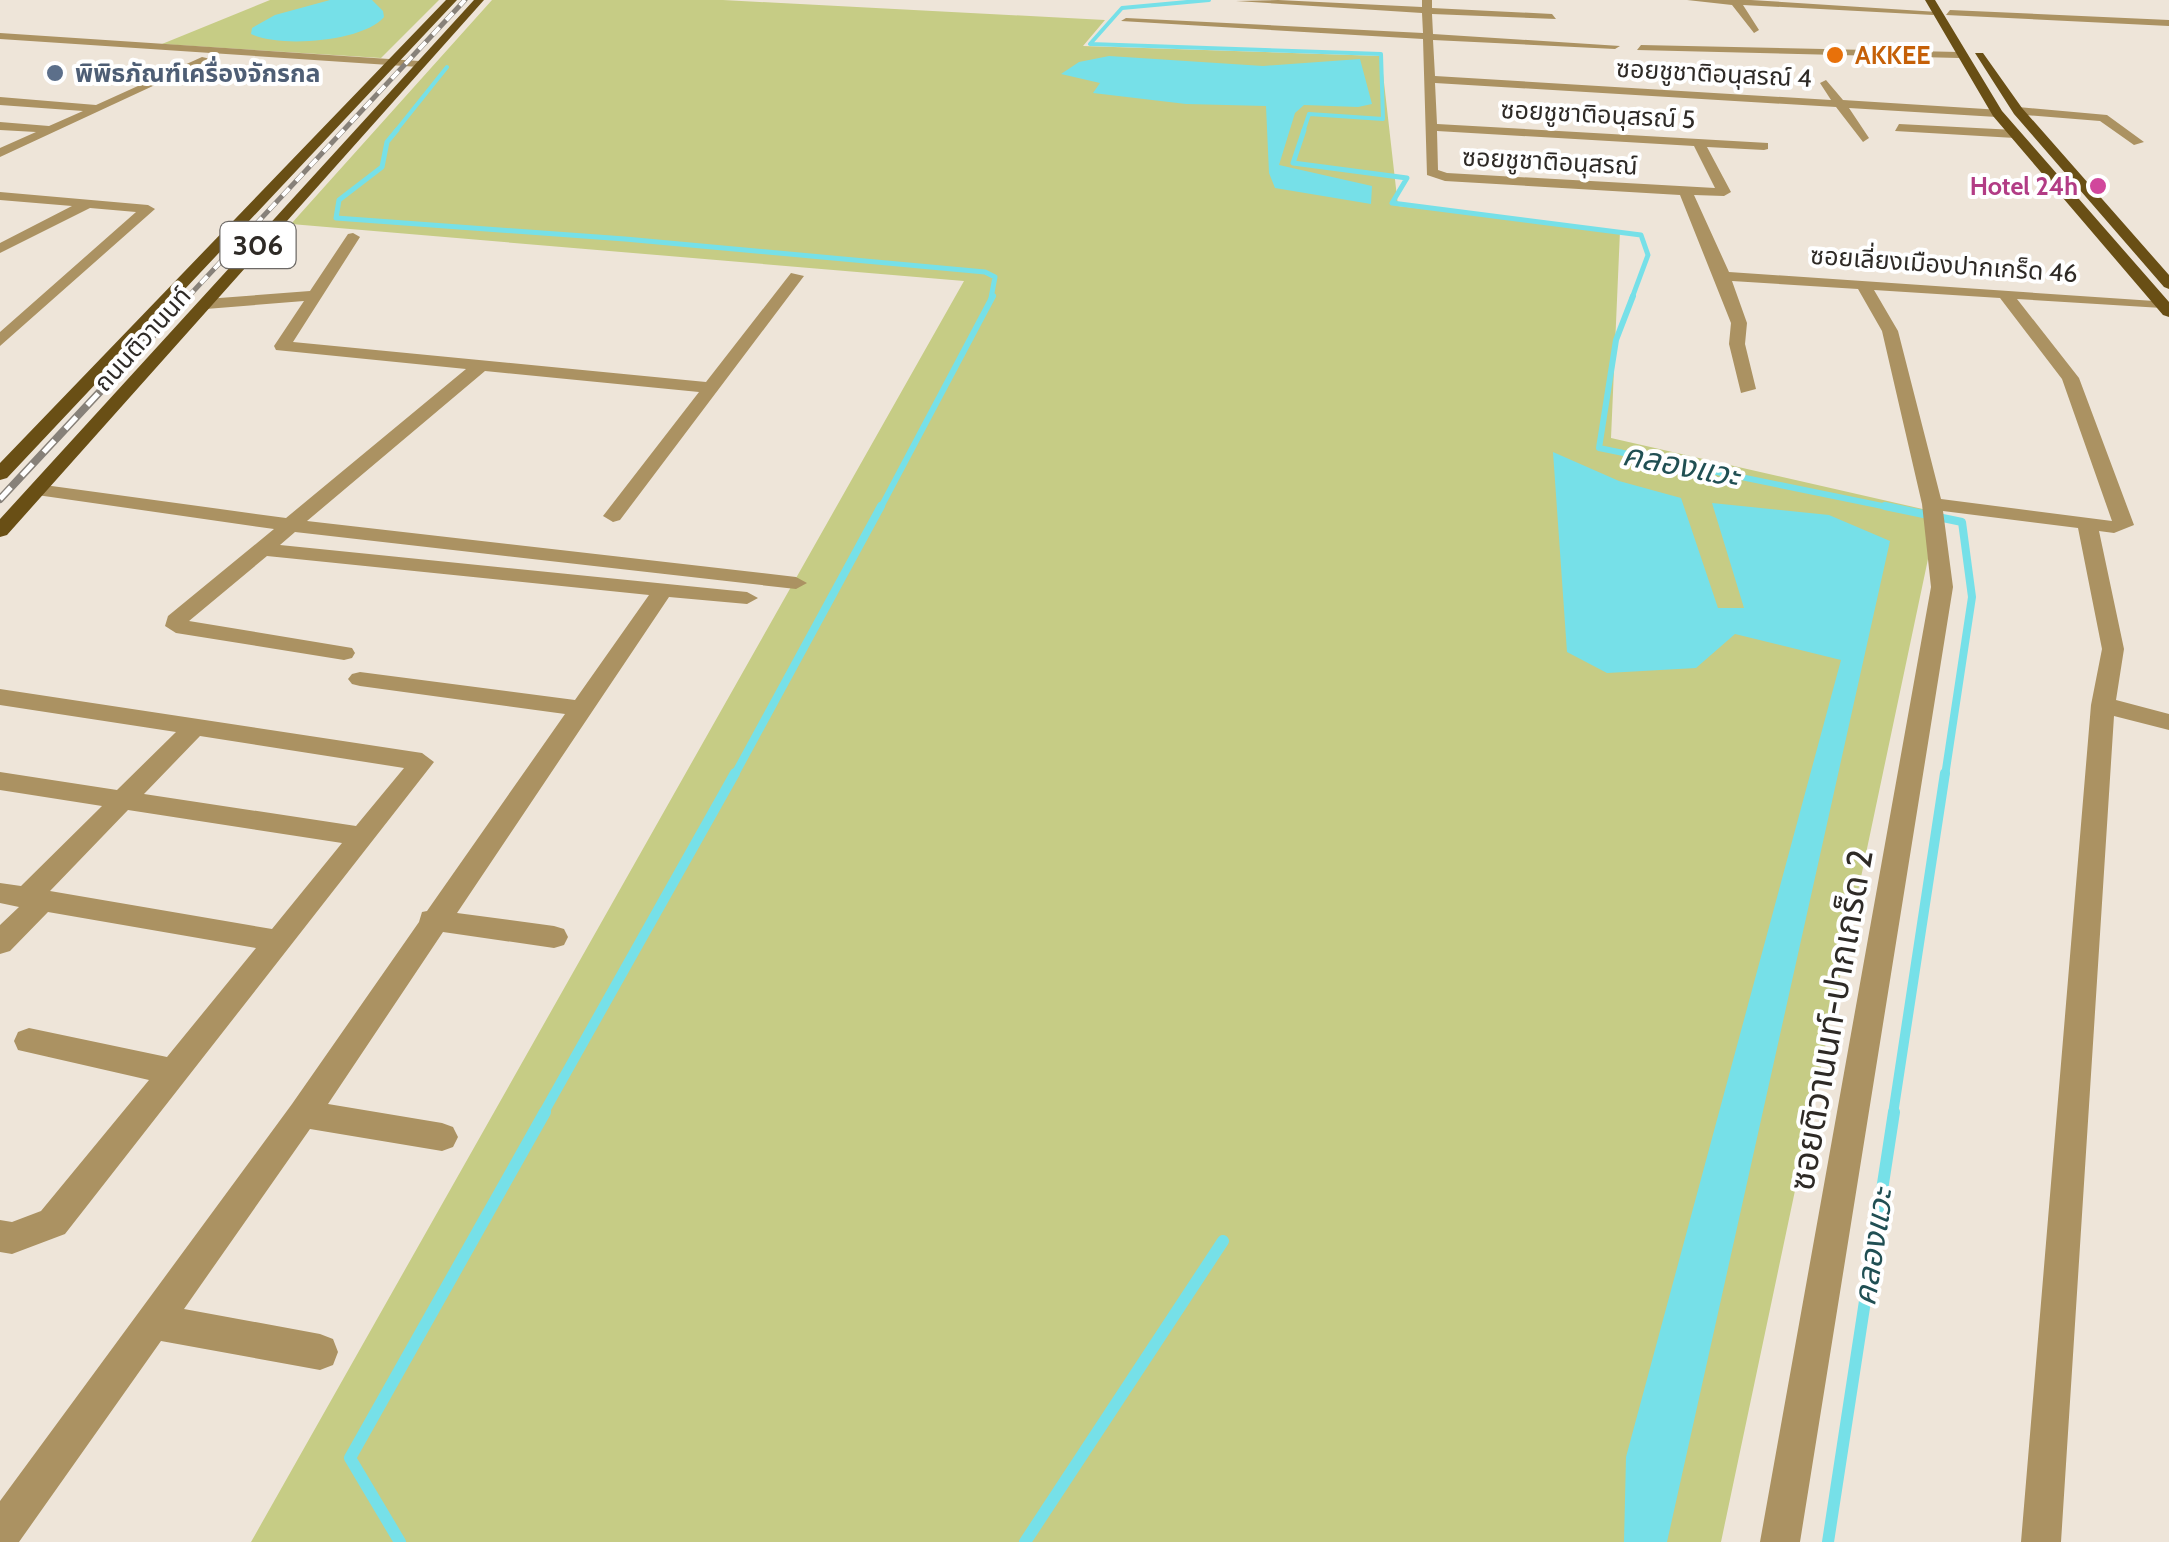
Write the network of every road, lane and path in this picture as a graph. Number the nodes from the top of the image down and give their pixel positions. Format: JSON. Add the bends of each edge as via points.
{"nodes":[{"id":1,"x":452,"y":0,"type":"edge"},
{"id":2,"x":479,"y":0,"type":"edge"},
{"id":3,"x":1692,"y":0,"type":"edge"},
{"id":4,"x":1240,"y":1,"type":"edge"},
{"id":5,"x":1734,"y":1,"type":"edge"},
{"id":6,"x":1427,"y":6,"type":"edge"},
{"id":7,"x":1931,"y":6,"type":"edge"},
{"id":8,"x":1948,"y":6,"type":"edge"},
{"id":9,"x":2157,"y":8,"type":"dead end"},
{"id":10,"x":1552,"y":17,"type":"dead end"},
{"id":11,"x":2169,"y":20,"type":"edge"},
{"id":12,"x":1126,"y":21,"type":"dead end"},
{"id":13,"x":1754,"y":30,"type":"dead end"},
{"id":14,"x":2155,"y":34,"type":"dead end"},
{"id":15,"x":2169,"y":34,"type":"edge"},
{"id":16,"x":1427,"y":36,"type":"junction"},
{"id":17,"x":4,"y":38,"type":"edge"},
{"id":18,"x":97,"y":44,"type":"junction"},
{"id":19,"x":1615,"y":46,"type":"dead end"},
{"id":20,"x":1641,"y":48,"type":"dead end"},
{"id":21,"x":1959,"y":54,"type":"junction"},
{"id":22,"x":272,"y":55,"type":"junction"},
{"id":23,"x":206,"y":59,"type":"junction"},
{"id":24,"x":256,"y":62,"type":"junction"},
{"id":25,"x":385,"y":67,"type":"junction"},
{"id":26,"x":415,"y":68,"type":"junction"},
{"id":27,"x":1428,"y":79,"type":"junction"},
{"id":28,"x":1826,"y":83,"type":"dead end"},
{"id":29,"x":0,"y":102,"type":"edge"},
{"id":30,"x":1841,"y":102,"type":"junction"},
{"id":31,"x":73,"y":107,"type":"junction"},
{"id":32,"x":99,"y":109,"type":"junction"},
{"id":33,"x":2018,"y":111,"type":"junction"},
{"id":34,"x":1997,"y":112,"type":"junction"},
{"id":35,"x":0,"y":114,"type":"edge"},
{"id":36,"x":0,"y":126,"type":"edge"},
{"id":37,"x":1429,"y":127,"type":"junction"},
{"id":38,"x":1900,"y":128,"type":"dead end"},
{"id":39,"x":51,"y":130,"type":"junction"},
{"id":40,"x":2015,"y":134,"type":"junction"},
{"id":41,"x":1864,"y":138,"type":"dead end"},
{"id":42,"x":1698,"y":142,"type":"junction"},
{"id":43,"x":2138,"y":142,"type":"dead end"},
{"id":44,"x":1764,"y":146,"type":"dead end"},
{"id":45,"x":0,"y":153,"type":"edge"},
{"id":46,"x":1685,"y":191,"type":"junction"},
{"id":47,"x":4,"y":198,"type":"edge"},
{"id":48,"x":87,"y":204,"type":"junction"},
{"id":49,"x":353,"y":237,"type":"dead end"},
{"id":50,"x":0,"y":249,"type":"edge"},
{"id":51,"x":796,"y":276,"type":"dead end"},
{"id":52,"x":1724,"y":276,"type":"junction"},
{"id":53,"x":1863,"y":284,"type":"junction"},
{"id":54,"x":2169,"y":284,"type":"edge"},
{"id":55,"x":2004,"y":293,"type":"junction"},
{"id":56,"x":315,"y":295,"type":"junction"},
{"id":57,"x":206,"y":304,"type":"junction"},
{"id":58,"x":2165,"y":308,"type":"edge"},
{"id":59,"x":0,"y":316,"type":"edge"},
{"id":60,"x":28,"y":317,"type":"junction"},
{"id":61,"x":0,"y":341,"type":"edge"},
{"id":62,"x":479,"y":366,"type":"junction"},
{"id":63,"x":711,"y":388,"type":"junction"},
{"id":64,"x":1747,"y":389,"type":"dead end"},
{"id":65,"x":0,"y":474,"type":"edge"},
{"id":66,"x":0,"y":486,"type":"edge"},
{"id":67,"x":37,"y":490,"type":"junction"},
{"id":68,"x":1933,"y":512,"type":"junction"},
{"id":69,"x":613,"y":516,"type":"dead end"},
{"id":70,"x":2088,"y":523,"type":"junction"},
{"id":71,"x":292,"y":525,"type":"junction"},
{"id":72,"x":0,"y":531,"type":"edge"},
{"id":73,"x":262,"y":549,"type":"junction"},
{"id":74,"x":796,"y":584,"type":"dead end"},
{"id":75,"x":663,"y":590,"type":"junction"},
{"id":76,"x":748,"y":598,"type":"dead end"},
{"id":77,"x":344,"y":653,"type":"dead end"},
{"id":78,"x":360,"y":679,"type":"dead end"},
{"id":79,"x":0,"y":696,"type":"edge"},
{"id":80,"x":2103,"y":705,"type":"junction"},
{"id":81,"x":580,"y":708,"type":"junction"},
{"id":82,"x":2169,"y":722,"type":"edge"},
{"id":83,"x":195,"y":727,"type":"junction"},
{"id":84,"x":0,"y":781,"type":"edge"},
{"id":85,"x":123,"y":800,"type":"junction"},
{"id":86,"x":362,"y":838,"type":"junction"},
{"id":87,"x":23,"y":897,"type":"edge"},
{"id":88,"x":432,"y":920,"type":"junction"},
{"id":89,"x":554,"y":937,"type":"dead end"},
{"id":90,"x":279,"y":941,"type":"junction"},
{"id":91,"x":0,"y":943,"type":"edge"},
{"id":92,"x":29,"y":1041,"type":"dead end"},
{"id":93,"x":174,"y":1072,"type":"junction"},
{"id":94,"x":302,"y":1114,"type":"junction"},
{"id":95,"x":442,"y":1137,"type":"dead end"},
{"id":96,"x":0,"y":1236,"type":"edge"},
{"id":97,"x":154,"y":1321,"type":"junction"},
{"id":98,"x":320,"y":1352,"type":"dead end"},
{"id":99,"x":0,"y":1535,"type":"edge"},
{"id":100,"x":1780,"y":1542,"type":"edge"},
{"id":101,"x":2041,"y":1542,"type":"edge"}],
"edges":[{"from":1,"to":25,"type":"main road","name":"ถนนติวานนท์","number":"306"},
{"from":2,"to":26,"type":"main road","name":"ถนนติวานนท์","number":"306"},
{"from":3,"to":5,"type":"street"},
{"from":4,"to":6,"type":"street"},
{"from":5,"to":7,"type":"street"},
{"from":5,"to":13,"type":"street"},
{"from":6,"to":10,"type":"street"},
{"from":6,"to":16,"type":"street","name":"ซอยชูชาติอนุสรณ์"},
{"from":7,"to":21,"type":"main road"},
{"from":8,"to":11,"type":"street"},
{"from":8,"to":33,"type":"main road"},
{"from":9,"to":11,"type":"street"},
{"from":12,"to":16,"type":"street"},
{"from":14,"to":15,"type":"street"},
{"from":16,"to":19,"type":"street"},
{"from":16,"to":27,"type":"street","name":"ซอยชูชาติอนุสรณ์"},
{"from":17,"to":18,"type":"street"},
{"from":18,"to":22,"type":"street"},
{"from":18,"to":23,"type":"street"},
{"from":20,"to":21,"type":"street"},
{"from":21,"to":34,"type":"main road"},
{"from":22,"to":24,"type":"street"},
{"from":22,"to":25,"type":"street"},
{"from":23,"to":24,"type":"street"},
{"from":23,"to":32,"type":"street"},
{"from":24,"to":25,"type":"street"},
{"from":25,"to":26,"type":"street"},
{"from":25,"to":65,"type":"main road","name":"ถนนติวานนท์","number":"306"},
{"from":26,"to":57,"type":"main road","name":"ถนนติวานนท์","number":"306"},
{"from":27,"to":30,"type":"street","name":"ซอยชูชาติอนุสรณ์ 4"},
{"from":27,"to":37,"type":"street","name":"ซอยชูชาติอนุสรณ์"},
{"from":28,"to":30,"type":"street"},
{"from":29,"to":31,"type":"street"},
{"from":30,"to":34,"type":"street","name":"ซอยชูชาติอนุสรณ์ 4"},
{"from":30,"to":41,"type":"street"},
{"from":31,"to":32,"type":"street"},
{"from":31,"to":35,"type":"street","via":[[50,117]]},
{"from":32,"to":39,"type":"street"},
{"from":33,"to":43,"type":"street","via":[[2103,118]]},
{"from":33,"to":54,"type":"main road"},
{"from":34,"to":40,"type":"main road"},
{"from":36,"to":39,"type":"street"},
{"from":37,"to":42,"type":"street","name":"ซอยชูชาติอนุสรณ์ 5"},
{"from":37,"to":46,"type":"street","name":"ซอยชูชาติอนุสรณ์","via":[[1436,176]]},
{"from":38,"to":40,"type":"street"},
{"from":39,"to":45,"type":"street"},
{"from":40,"to":58,"type":"main road"},
{"from":42,"to":44,"type":"street","name":"ซอยชูชาติอนุสรณ์ 5"},
{"from":42,"to":46,"type":"street","via":[[1724,192]]},
{"from":46,"to":52,"type":"street"},
{"from":47,"to":48,"type":"street"},
{"from":48,"to":50,"type":"street"},
{"from":48,"to":60,"type":"street","via":[[148,209]]},
{"from":49,"to":56,"type":"street"},
{"from":51,"to":63,"type":"street"},
{"from":52,"to":53,"type":"street","name":"ซอยเลี่ยงเมืองปากเกร็ด 46"},
{"from":52,"to":64,"type":"street","via":[[1739,323]]},
{"from":53,"to":55,"type":"street","name":"ซอยเลี่ยงเมืองปากเกร็ด 46"},
{"from":53,"to":68,"type":"street","name":"ซอยติวานนท์-ปากเกร็ด 2","via":[[1890,330]]},
{"from":55,"to":58,"type":"street","name":"ซอยเลี่ยงเมืองปากเกร็ด 46"},
{"from":55,"to":70,"type":"street","via":[[2070,378],[2124,524]]},
{"from":56,"to":57,"type":"street"},
{"from":56,"to":62,"type":"street","via":[[282,346]]},
{"from":57,"to":67,"type":"main road","name":"ถนนติวานนท์","number":"306"},
{"from":59,"to":60,"type":"street"},
{"from":60,"to":61,"type":"street"},
{"from":62,"to":63,"type":"street"},
{"from":62,"to":71,"type":"street"},
{"from":63,"to":69,"type":"street"},
{"from":66,"to":67,"type":"main road"},
{"from":67,"to":71,"type":"street"},
{"from":67,"to":72,"type":"main road","name":"ถนนติวานนท์","number":"306"},
{"from":68,"to":70,"type":"street"},
{"from":68,"to":100,"type":"street","name":"ซอยติวานนท์-ปากเกร็ด 2","via":[[1942,588]]},
{"from":70,"to":80,"type":"street","via":[[2113,650]]},
{"from":71,"to":73,"type":"street"},
{"from":71,"to":74,"type":"street"},
{"from":73,"to":75,"type":"street"},
{"from":73,"to":77,"type":"street","via":[[176,626]]},
{"from":75,"to":76,"type":"street"},
{"from":75,"to":81,"type":"street"},
{"from":78,"to":81,"type":"street"},
{"from":79,"to":83,"type":"street"},
{"from":80,"to":82,"type":"street"},
{"from":80,"to":101,"type":"street"},
{"from":81,"to":88,"type":"street"},
{"from":83,"to":85,"type":"street"},
{"from":83,"to":86,"type":"street","via":[[422,762]]},
{"from":84,"to":85,"type":"street"},
{"from":85,"to":86,"type":"street"},
{"from":85,"to":87,"type":"street"},
{"from":86,"to":90,"type":"street"},
{"from":87,"to":90,"type":"street"},
{"from":87,"to":91,"type":"street"},
{"from":88,"to":89,"type":"street"},
{"from":88,"to":94,"type":"street"},
{"from":90,"to":93,"type":"street"},
{"from":92,"to":93,"type":"street"},
{"from":93,"to":96,"type":"street","via":[[52,1223]]},
{"from":94,"to":95,"type":"street"},
{"from":94,"to":97,"type":"street"},
{"from":97,"to":98,"type":"street"},
{"from":97,"to":99,"type":"street"}]}
